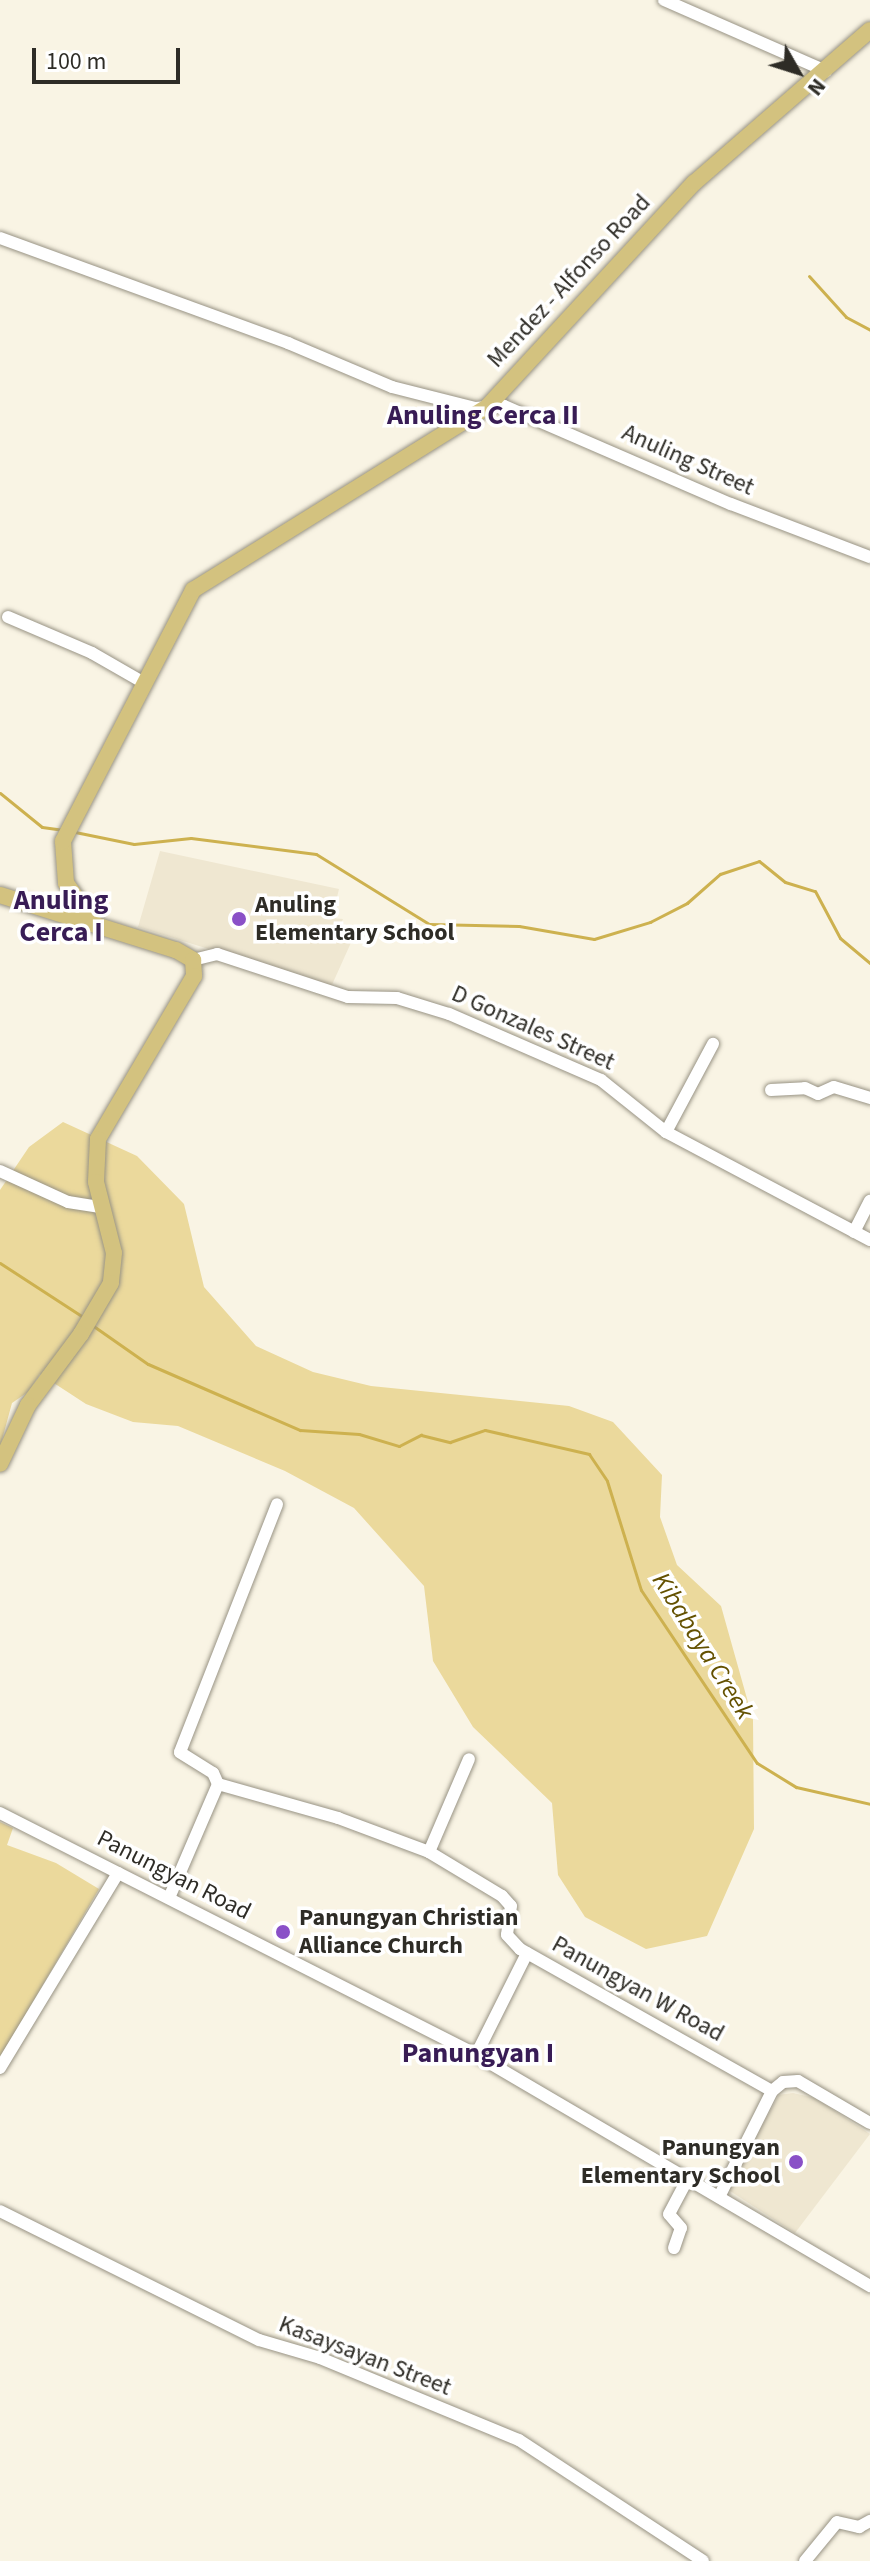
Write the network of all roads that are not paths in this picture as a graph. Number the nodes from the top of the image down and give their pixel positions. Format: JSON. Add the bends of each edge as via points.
{"nodes":[{"id":1,"x":664,"y":0,"type":"edge"},
{"id":2,"x":870,"y":30,"type":"edge"},
{"id":3,"x":826,"y":71,"type":"junction"},
{"id":4,"x":0,"y":238,"type":"edge"},
{"id":5,"x":487,"y":407,"type":"junction"},
{"id":6,"x":870,"y":557,"type":"edge"},
{"id":7,"x":8,"y":617,"type":"dead end"},
{"id":8,"x":146,"y":684,"type":"junction"},
{"id":9,"x":66,"y":883,"type":"junction"},
{"id":10,"x":0,"y":895,"type":"edge"},
{"id":11,"x":37,"y":909,"type":"junction"},
{"id":12,"x":94,"y":923,"type":"junction"},
{"id":13,"x":193,"y":960,"type":"junction"},
{"id":14,"x":713,"y":1044,"type":"dead end"},
{"id":15,"x":771,"y":1090,"type":"dead end"},
{"id":16,"x":870,"y":1098,"type":"edge"},
{"id":17,"x":666,"y":1132,"type":"junction"},
{"id":18,"x":0,"y":1171,"type":"edge"},
{"id":19,"x":870,"y":1201,"type":"edge"},
{"id":20,"x":104,"y":1208,"type":"junction"},
{"id":21,"x":854,"y":1232,"type":"junction"},
{"id":22,"x":870,"y":1240,"type":"edge"},
{"id":23,"x":0,"y":1464,"type":"edge"},
{"id":24,"x":277,"y":1504,"type":"dead end"},
{"id":25,"x":469,"y":1759,"type":"dead end"},
{"id":26,"x":218,"y":1784,"type":"junction"},
{"id":27,"x":0,"y":1813,"type":"edge"},
{"id":28,"x":429,"y":1852,"type":"junction"},
{"id":29,"x":118,"y":1873,"type":"junction"},
{"id":30,"x":169,"y":1898,"type":"junction"},
{"id":31,"x":527,"y":1953,"type":"junction"},
{"id":32,"x":476,"y":2055,"type":"junction"},
{"id":33,"x":0,"y":2068,"type":"edge"},
{"id":34,"x":772,"y":2091,"type":"junction"},
{"id":35,"x":870,"y":2123,"type":"edge"},
{"id":36,"x":688,"y":2179,"type":"junction"},
{"id":37,"x":719,"y":2197,"type":"junction"},
{"id":38,"x":0,"y":2211,"type":"edge"},
{"id":39,"x":674,"y":2248,"type":"dead end"},
{"id":40,"x":870,"y":2286,"type":"edge"},
{"id":41,"x":870,"y":2521,"type":"edge"},
{"id":42,"x":703,"y":2561,"type":"edge"},
{"id":43,"x":805,"y":2561,"type":"edge"}],
"edges":[{"from":1,"to":3,"type":"street"},
{"from":2,"to":3,"type":"main road","name":"Mendez - Alfonso Road"},
{"from":3,"to":5,"type":"main road","name":"Mendez - Alfonso Road","via":[[694,183]]},
{"from":4,"to":5,"type":"street","name":"Anuling Street","via":[[392,387]]},
{"from":5,"to":6,"type":"street","name":"Anuling Street","via":[[520,412],[731,504]]},
{"from":5,"to":8,"type":"main road","name":"Mendez - Alfonso Road","via":[[206,579],[183,602]]},
{"from":7,"to":8,"type":"street","via":[[92,653]]},
{"from":8,"to":9,"type":"main road","name":"Mendez - Alfonso Road","via":[[63,841]]},
{"from":9,"to":11,"type":"main road","via":[[55,902]]},
{"from":9,"to":12,"type":"main road"},
{"from":10,"to":11,"type":"main road"},
{"from":11,"to":12,"type":"main road"},
{"from":12,"to":13,"type":"main road"},
{"from":13,"to":17,"type":"street","name":"D Gonzales Street","via":[[217,954],[348,997],[413,1000],[601,1080]]},
{"from":13,"to":20,"type":"main road","via":[[194,976],[98,1139],[96,1182]]},
{"from":14,"to":17,"type":"street"},
{"from":15,"to":16,"type":"street","via":[[805,1088],[818,1094],[834,1087]]},
{"from":17,"to":21,"type":"street","name":"D Gonzales Street"},
{"from":18,"to":20,"type":"street","via":[[68,1202]]},
{"from":19,"to":21,"type":"street"},
{"from":20,"to":23,"type":"main road","via":[[115,1268],[81,1334],[34,1394]]},
{"from":21,"to":22,"type":"street","name":"D Gonzales Street"},
{"from":24,"to":26,"type":"street","via":[[180,1752],[213,1773]]},
{"from":25,"to":28,"type":"street"},
{"from":26,"to":28,"type":"street","name":"Panungyan W Road","via":[[338,1818]]},
{"from":26,"to":30,"type":"street"},
{"from":27,"to":29,"type":"street","name":"Panungyan Road"},
{"from":28,"to":31,"type":"street","name":"Panungyan W Road","via":[[508,1901],[507,1935]]},
{"from":29,"to":30,"type":"street","name":"Panungyan Road"},
{"from":29,"to":33,"type":"street"},
{"from":30,"to":32,"type":"street","name":"Panungyan Road"},
{"from":31,"to":32,"type":"street"},
{"from":31,"to":34,"type":"street","name":"Panungyan W Road"},
{"from":32,"to":36,"type":"street","name":"Panungyan Road"},
{"from":34,"to":35,"type":"street","via":[[783,2082],[798,2081]]},
{"from":34,"to":37,"type":"street"},
{"from":36,"to":37,"type":"street","name":"Panungyan Road"},
{"from":36,"to":39,"type":"street","via":[[669,2214],[681,2228]]},
{"from":37,"to":40,"type":"street","name":"Panungyan Road"},
{"from":38,"to":42,"type":"street","name":"Kasaysayan Street","via":[[259,2340],[320,2358],[519,2440]]},
{"from":41,"to":43,"type":"street","via":[[859,2527],[837,2522],[829,2526]]}]}
